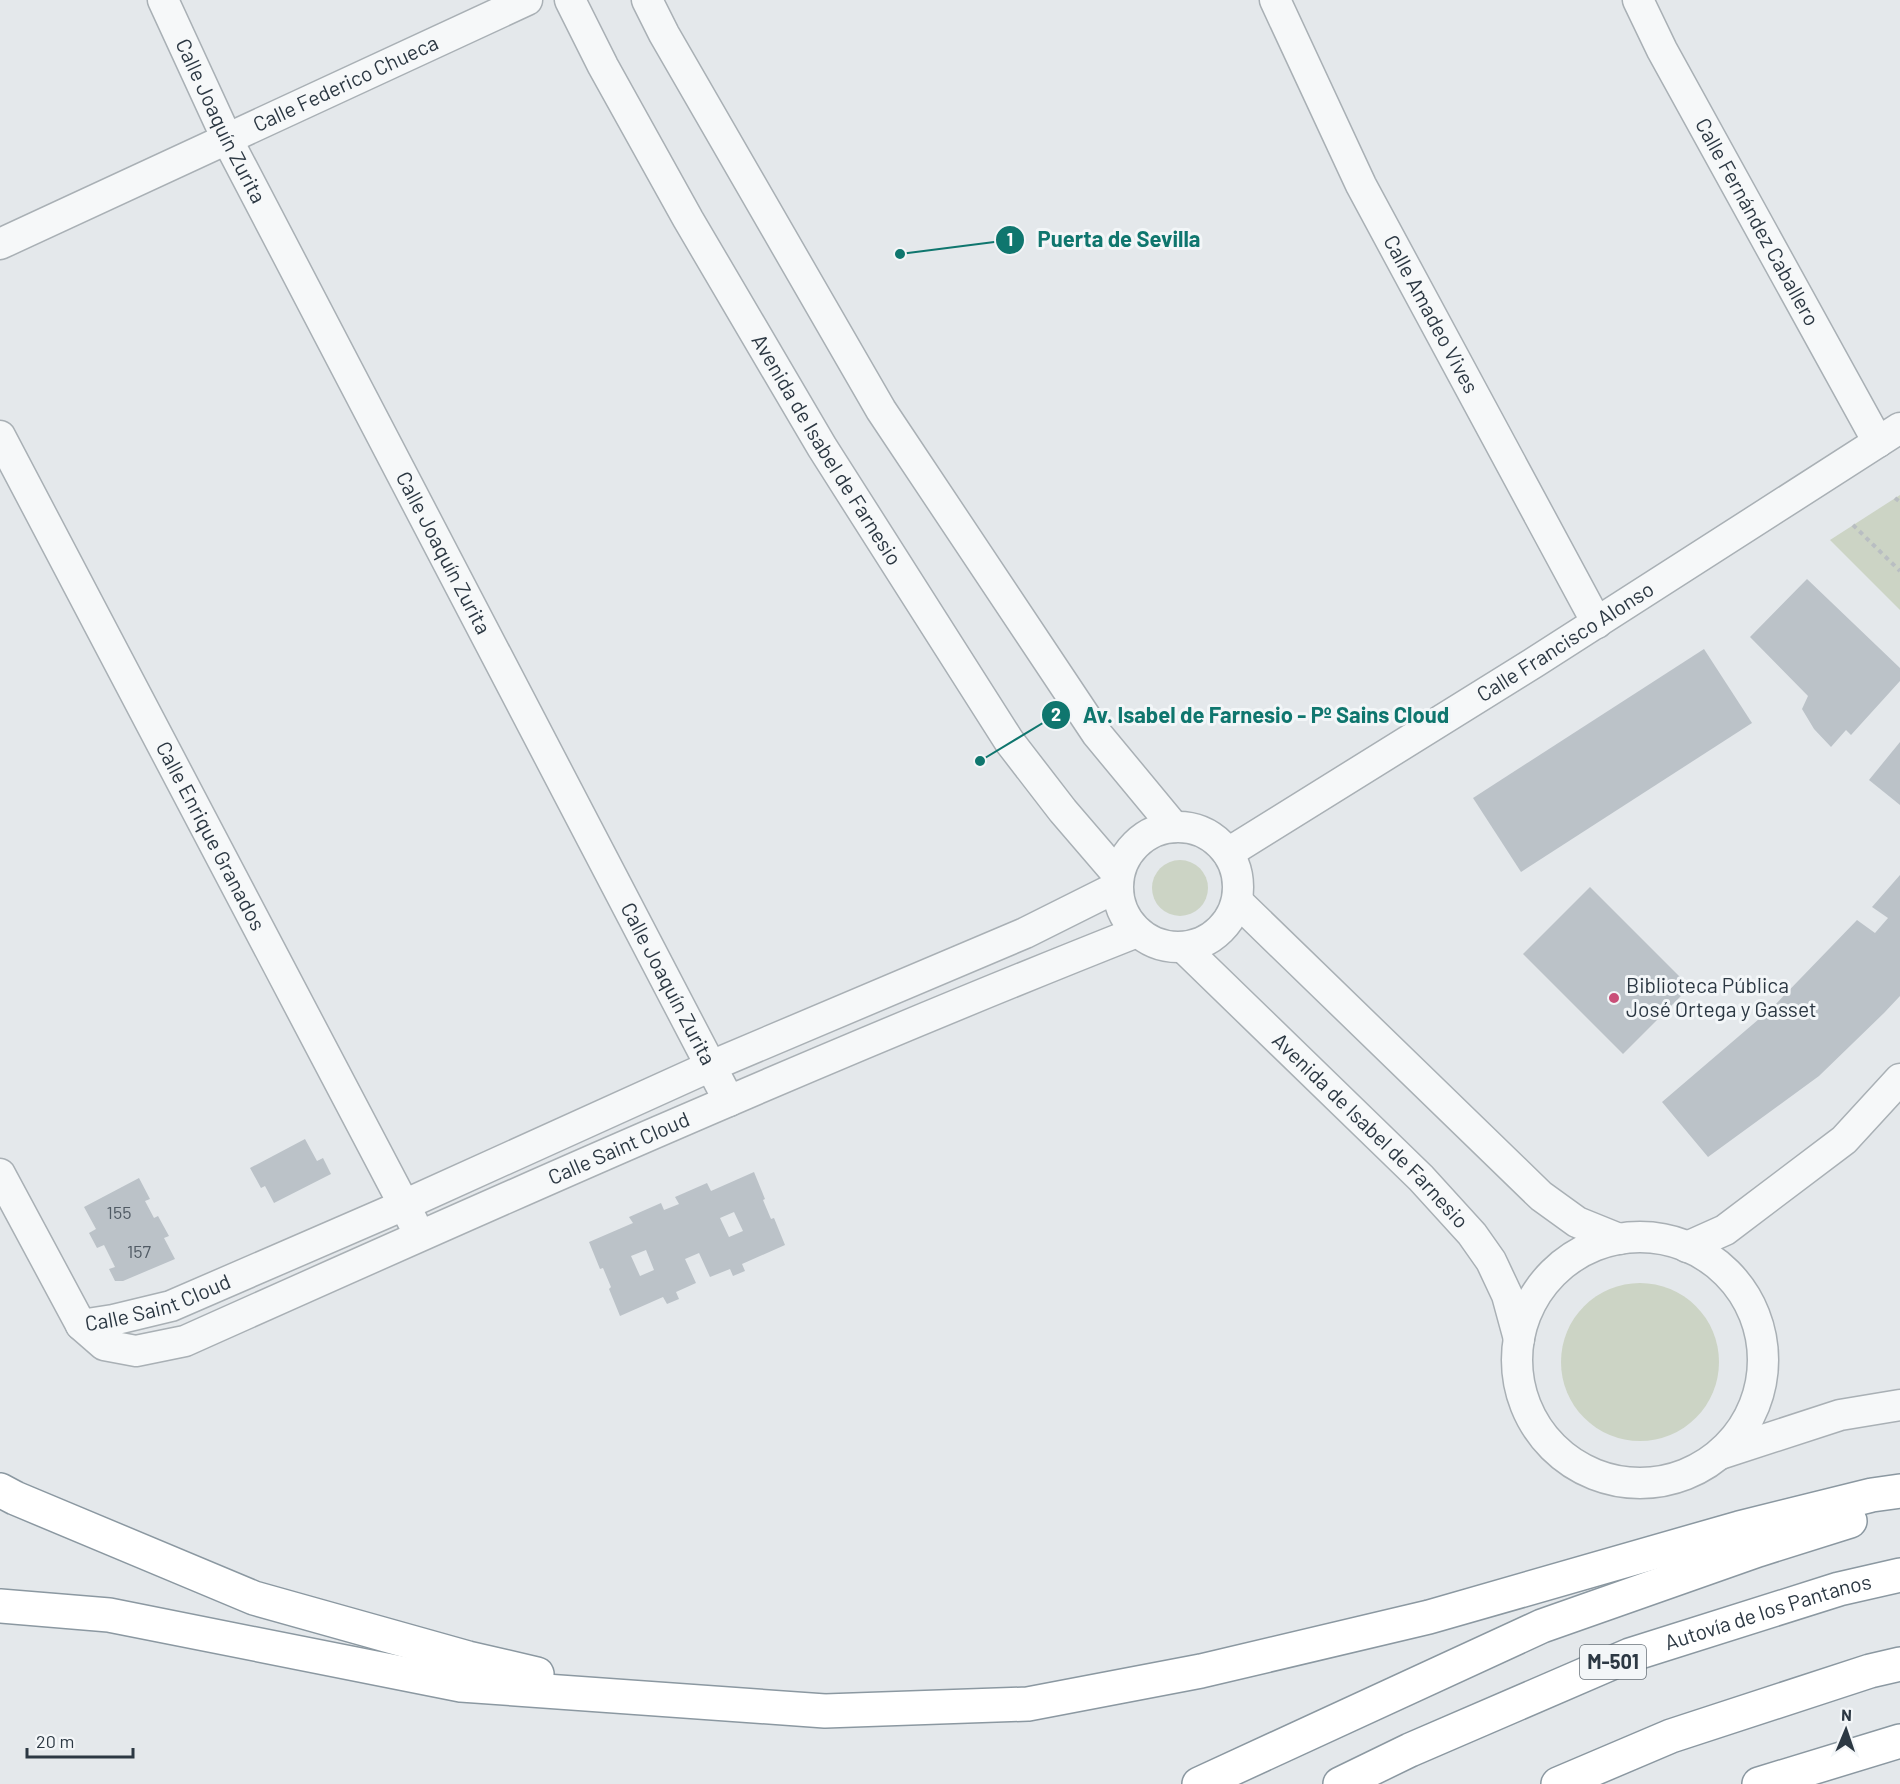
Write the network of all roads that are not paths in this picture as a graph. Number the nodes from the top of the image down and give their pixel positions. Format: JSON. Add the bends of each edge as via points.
{"nodes":[{"id":1,"x":163,"y":0,"type":"edge"},
{"id":2,"x":527,"y":0,"type":"edge"},
{"id":3,"x":570,"y":0,"type":"edge"},
{"id":4,"x":647,"y":0,"type":"edge"},
{"id":5,"x":1275,"y":0,"type":"edge"},
{"id":6,"x":1638,"y":0,"type":"edge"},
{"id":7,"x":227,"y":140,"type":"junction"},
{"id":8,"x":0,"y":244,"type":"edge"},
{"id":9,"x":0,"y":435,"type":"edge"},
{"id":10,"x":1889,"y":435,"type":"edge"},
{"id":11,"x":1597,"y":623,"type":"junction"},
{"id":12,"x":1174,"y":827,"type":"junction"},
{"id":13,"x":1228,"y":853,"type":"junction"},
{"id":14,"x":1118,"y":881,"type":"junction"},
{"id":15,"x":1238,"y":902,"type":"junction"},
{"id":16,"x":1137,"y":932,"type":"junction"},
{"id":17,"x":1184,"y":948,"type":"junction"},
{"id":18,"x":711,"y":1066,"type":"junction"},
{"id":19,"x":1900,"y":1079,"type":"edge"},
{"id":20,"x":729,"y":1101,"type":"junction"},
{"id":21,"x":0,"y":1174,"type":"edge"},
{"id":22,"x":404,"y":1205,"type":"junction"},
{"id":23,"x":420,"y":1236,"type":"junction"},
{"id":24,"x":1619,"y":1239,"type":"junction"},
{"id":25,"x":1687,"y":1246,"type":"junction"},
{"id":26,"x":81,"y":1325,"type":"junction"},
{"id":27,"x":1519,"y":1339,"type":"junction"},
{"id":28,"x":1900,"y":1405,"type":"edge"},
{"id":29,"x":1720,"y":1454,"type":"junction"},
{"id":30,"x":0,"y":1490,"type":"edge"},
{"id":31,"x":1900,"y":1491,"type":"edge"},
{"id":32,"x":1900,"y":1505,"type":"edge"},
{"id":33,"x":1900,"y":1575,"type":"edge"},
{"id":34,"x":0,"y":1606,"type":"edge"},
{"id":35,"x":1900,"y":1664,"type":"edge"},
{"id":36,"x":647,"y":1699,"type":"junction"},
{"id":37,"x":1900,"y":1741,"type":"edge"},
{"id":38,"x":1199,"y":1784,"type":"edge"},
{"id":39,"x":1340,"y":1784,"type":"edge"},
{"id":40,"x":1558,"y":1784,"type":"edge"},
{"id":41,"x":1759,"y":1784,"type":"edge"}],
"edges":[{"from":1,"to":7,"type":"street","name":"Calle Joaquín Zurita"},
{"from":2,"to":7,"type":"street","name":"Calle Federico Chueca"},
{"from":3,"to":14,"type":"street","name":"Avenida de Isabel de Farnesio","via":[[683,209],[822,447],[1009,741]]},
{"from":4,"to":12,"type":"street","via":[[880,410],[1096,734]]},
{"from":5,"to":11,"type":"street","name":"Calle Amadeo Vives","via":[[1362,185]]},
{"from":6,"to":10,"type":"street","name":"Calle Fernández Caballero","via":[[1662,50]]},
{"from":7,"to":8,"type":"street","name":"Calle Federico Chueca"},
{"from":7,"to":18,"type":"street","name":"Calle Joaquín Zurita"},
{"from":9,"to":22,"type":"street","name":"Calle Enrique Granados"},
{"from":10,"to":11,"type":"street","name":"Calle Francisco Alonso"},
{"from":11,"to":13,"type":"street","name":"Calle Francisco Alonso"},
{"from":12,"to":13,"type":"street","via":[[1195,829],[1214,838]]},
{"from":12,"to":14,"type":"street","via":[[1155,831],[1138,842],[1125,856]]},
{"from":13,"to":15,"type":"street","via":[[1236,868]]},
{"from":14,"to":16,"type":"street","via":[[1119,903]]},
{"from":14,"to":18,"type":"street","name":"Calle Saint Cloud","via":[[1025,933]]},
{"from":15,"to":17,"type":"street","via":[[1218,933],[1203,943]]},
{"from":15,"to":24,"type":"street","via":[[1541,1197],[1577,1222]]},
{"from":16,"to":17,"type":"street","via":[[1159,945]]},
{"from":16,"to":20,"type":"street","name":"Calle Saint Cloud"},
{"from":17,"to":27,"type":"street","name":"Avenida de Isabel de Farnesio","via":[[1421,1178],[1472,1234],[1491,1261],[1507,1295]]},
{"from":18,"to":20,"type":"street","name":"Calle Joaquín Zurita"},
{"from":18,"to":22,"type":"street","name":"Calle Saint Cloud"},
{"from":19,"to":25,"type":"street","via":[[1844,1140],[1725,1230]]},
{"from":20,"to":23,"type":"street","name":"Calle Saint Cloud"},
{"from":21,"to":26,"type":"street"},
{"from":22,"to":23,"type":"street","name":"Calle Enrique Granados"},
{"from":22,"to":26,"type":"street","name":"Calle Saint Cloud","via":[[171,1306]]},
{"from":23,"to":26,"type":"street","name":"Calle Saint Cloud","via":[[185,1341],[136,1351],[104,1345]]},
{"from":24,"to":25,"type":"street","via":[[1642,1237]]},
{"from":24,"to":27,"type":"street","via":[[1569,1260],[1545,1281],[1528,1308]]},
{"from":25,"to":29,"type":"street","via":[[1715,1262],[1737,1284],[1753,1311],[1762,1341],[1763,1372],[1756,1403],[1741,1430]]},
{"from":27,"to":29,"type":"street","via":[[1518,1372],[1525,1405],[1542,1434],[1565,1458],[1584,1469],[1627,1483],[1660,1481],[1692,1472]]},
{"from":28,"to":29,"type":"street","via":[[1840,1415]]},
{"from":30,"to":36,"type":"highway","via":[[254,1598],[468,1658]]},
{"from":31,"to":36,"type":"highway","via":[[1739,1528],[1429,1617],[1201,1671],[1028,1704],[825,1711]]},
{"from":32,"to":38,"type":"highway","via":[[1542,1626]]},
{"from":33,"to":39,"type":"highway","name":"Autovía de los Pantanos","number":"M-501","via":[[1839,1589],[1630,1655]]},
{"from":34,"to":36,"type":"highway","via":[[109,1615],[461,1685]]},
{"from":35,"to":40,"type":"highway","via":[[1671,1736]]},
{"from":37,"to":41,"type":"highway"}]}
